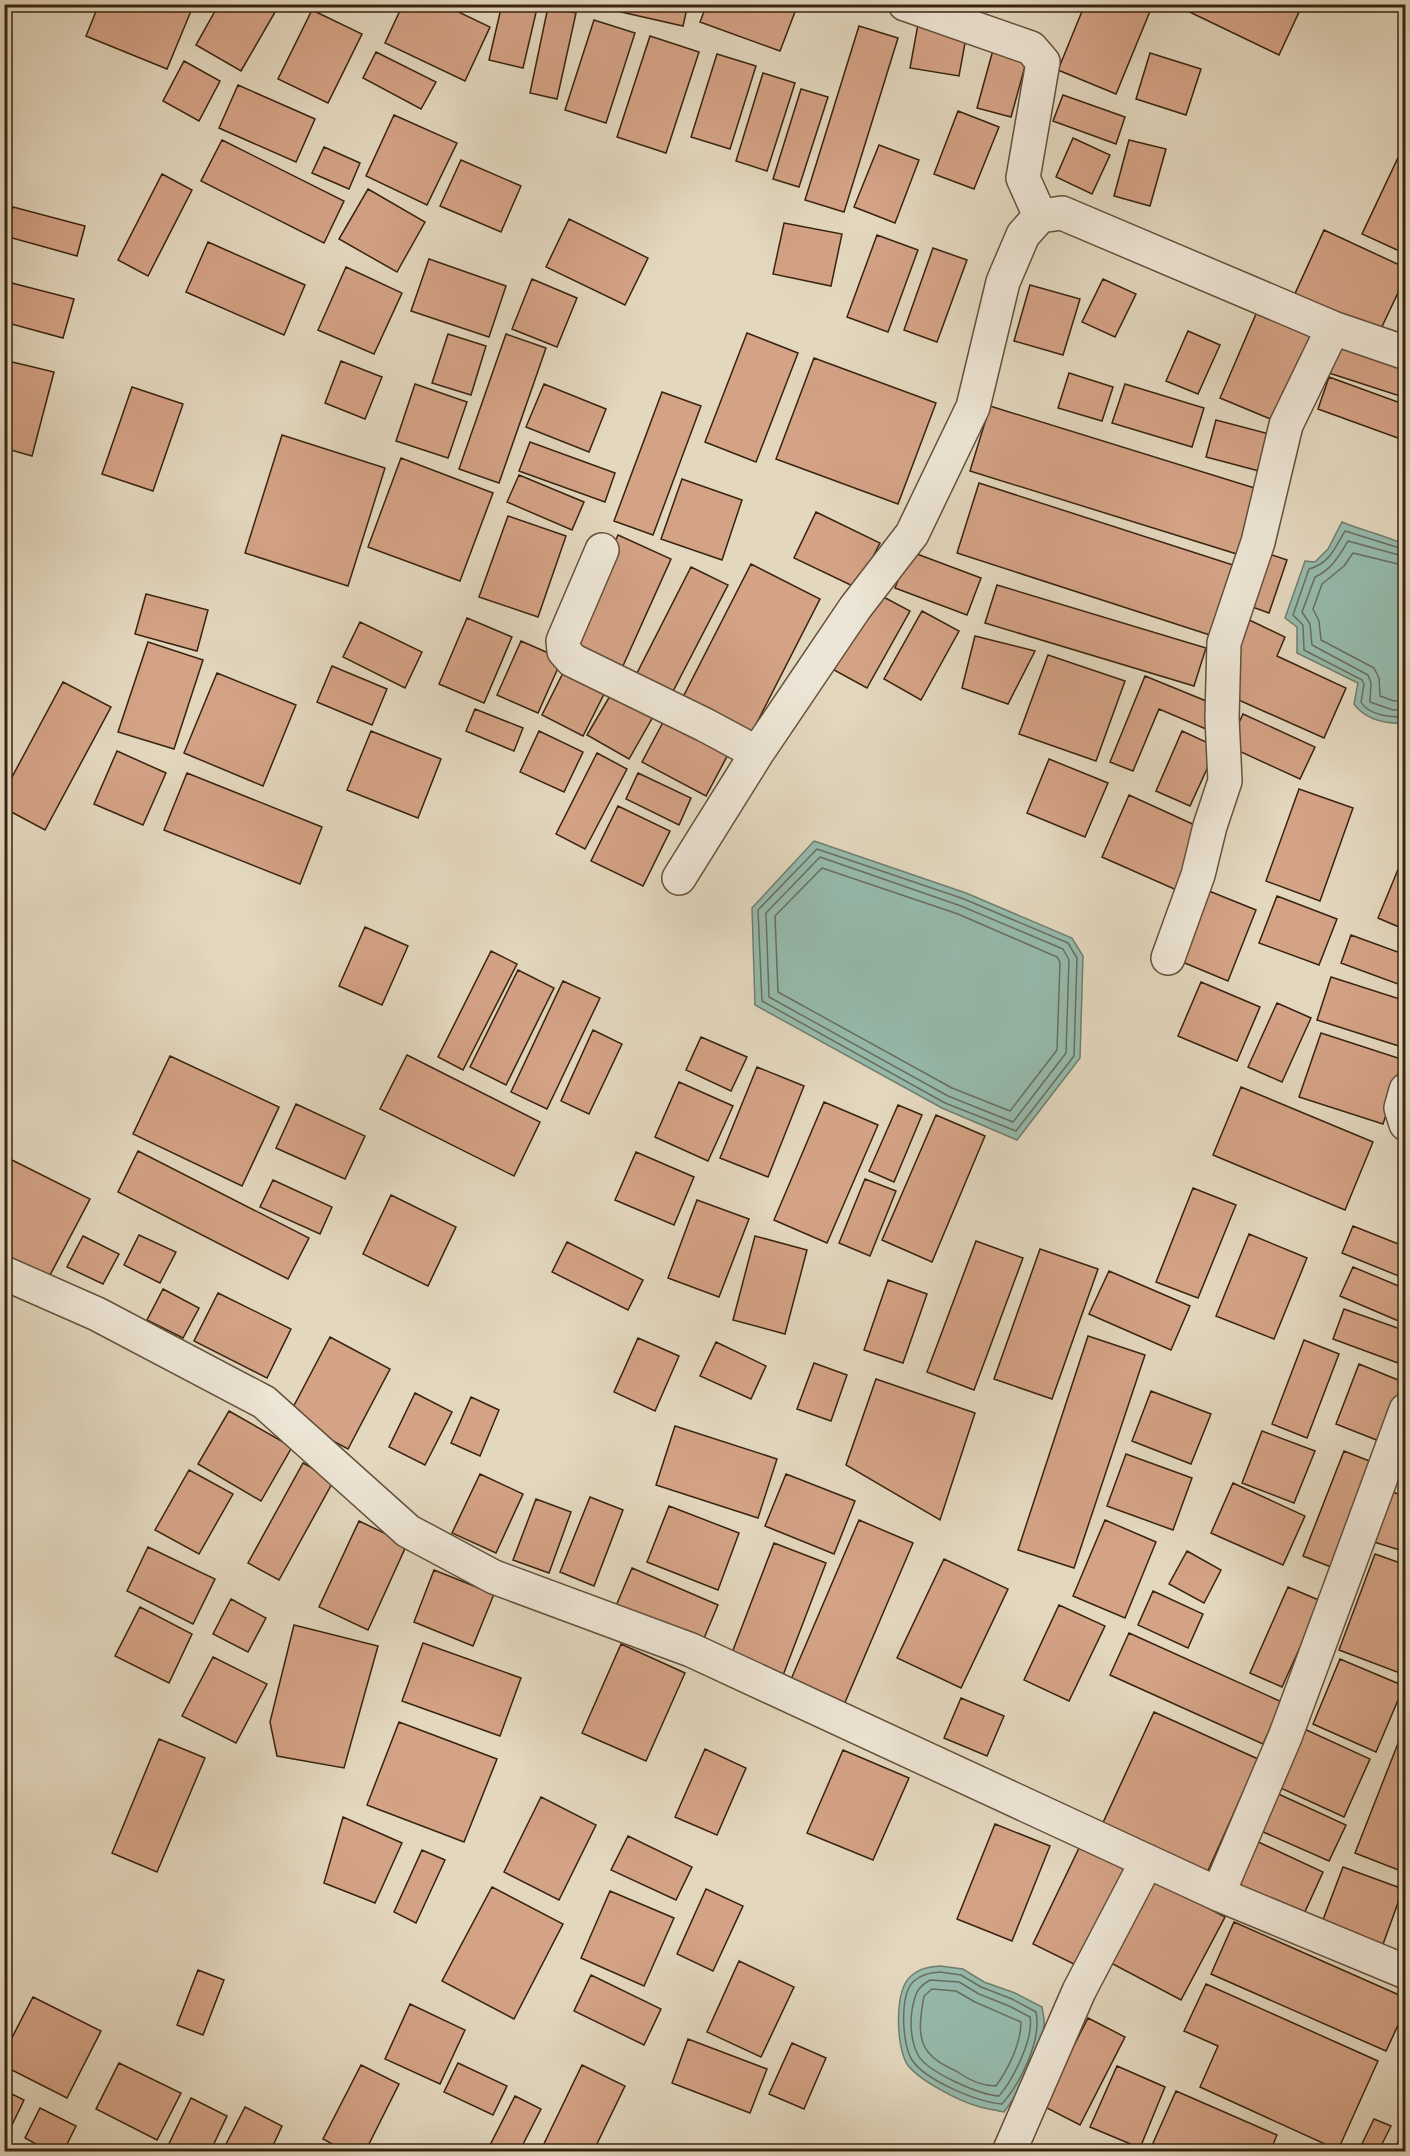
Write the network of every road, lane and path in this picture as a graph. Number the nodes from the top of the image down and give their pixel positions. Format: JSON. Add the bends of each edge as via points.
{"nodes":[{"id":1,"x":905,"y":4,"type":"edge"},
{"id":2,"x":1040,"y":216,"type":"junction"},
{"id":3,"x":1333,"y":328,"type":"junction"},
{"id":4,"x":1406,"y":353,"type":"edge"},
{"id":5,"x":602,"y":550,"type":"dead end"},
{"id":6,"x":757,"y":753,"type":"junction"},
{"id":7,"x":679,"y":878,"type":"dead end"},
{"id":8,"x":1168,"y":958,"type":"dead end"},
{"id":9,"x":1406,"y":1090,"type":"edge"},
{"id":10,"x":1406,"y":1124,"type":"edge"},
{"id":11,"x":4,"y":1273,"type":"edge"},
{"id":12,"x":1406,"y":1410,"type":"edge"},
{"id":13,"x":1147,"y":1861,"type":"junction"},
{"id":14,"x":1218,"y":1894,"type":"junction"},
{"id":15,"x":1406,"y":1972,"type":"edge"},
{"id":16,"x":1009,"y":2151,"type":"edge"}],
"edges":[{"from":1,"to":2,"type":"street","via":[[1031,48],[1043,63],[1023,178]]},
{"from":2,"to":3,"type":"street","via":[[1062,213]]},
{"from":2,"to":6,"type":"street","via":[[1023,235],[1003,282],[973,407],[912,534],[855,608]]},
{"from":3,"to":4,"type":"street"},
{"from":3,"to":8,"type":"street","via":[[1287,425],[1258,542],[1224,643],[1225,782]]},
{"from":5,"to":6,"type":"street","via":[[563,641],[564,651],[573,660]]},
{"from":6,"to":7,"type":"street"},
{"from":9,"to":10,"type":"street","via":[[1401,1108]]},
{"from":11,"to":13,"type":"street","via":[[97,1314],[264,1402],[408,1531],[494,1577],[691,1650]]},
{"from":12,"to":14,"type":"street","via":[[1285,1737]]},
{"from":13,"to":14,"type":"street"},
{"from":13,"to":16,"type":"street","via":[[1079,1991]]},
{"from":14,"to":15,"type":"street"}]}
